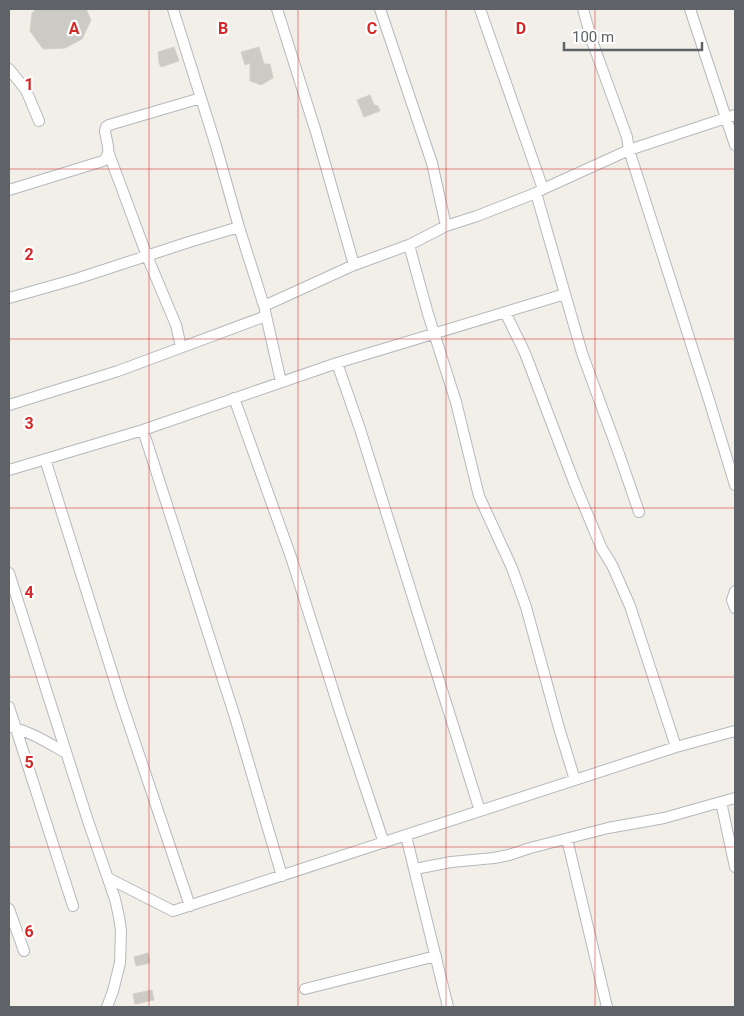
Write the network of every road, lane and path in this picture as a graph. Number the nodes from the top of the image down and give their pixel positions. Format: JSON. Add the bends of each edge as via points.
{"nodes":[{"id":1,"x":173,"y":9,"type":"edge"},
{"id":2,"x":277,"y":9,"type":"edge"},
{"id":3,"x":380,"y":9,"type":"edge"},
{"id":4,"x":480,"y":9,"type":"edge"},
{"id":5,"x":583,"y":9,"type":"edge"},
{"id":6,"x":690,"y":9,"type":"edge"},
{"id":7,"x":9,"y":69,"type":"edge"},
{"id":8,"x":201,"y":98,"type":"junction"},
{"id":9,"x":731,"y":116,"type":"edge"},
{"id":10,"x":39,"y":121,"type":"dead end"},
{"id":11,"x":735,"y":145,"type":"edge"},
{"id":12,"x":629,"y":150,"type":"junction"},
{"id":13,"x":109,"y":154,"type":"junction"},
{"id":14,"x":9,"y":190,"type":"edge"},
{"id":15,"x":540,"y":191,"type":"junction"},
{"id":16,"x":446,"y":226,"type":"junction"},
{"id":17,"x":239,"y":228,"type":"junction"},
{"id":18,"x":409,"y":245,"type":"junction"},
{"id":19,"x":147,"y":256,"type":"junction"},
{"id":20,"x":354,"y":265,"type":"junction"},
{"id":21,"x":565,"y":294,"type":"junction"},
{"id":22,"x":9,"y":298,"type":"edge"},
{"id":23,"x":265,"y":311,"type":"junction"},
{"id":24,"x":505,"y":312,"type":"junction"},
{"id":25,"x":434,"y":334,"type":"junction"},
{"id":26,"x":181,"y":347,"type":"junction"},
{"id":27,"x":337,"y":363,"type":"junction"},
{"id":28,"x":281,"y":382,"type":"junction"},
{"id":29,"x":234,"y":398,"type":"junction"},
{"id":30,"x":9,"y":405,"type":"edge"},
{"id":31,"x":143,"y":430,"type":"junction"},
{"id":32,"x":45,"y":459,"type":"junction"},
{"id":33,"x":9,"y":470,"type":"edge"},
{"id":34,"x":735,"y":485,"type":"edge"},
{"id":35,"x":638,"y":512,"type":"dead end"},
{"id":36,"x":9,"y":573,"type":"edge"},
{"id":37,"x":735,"y":591,"type":"edge"},
{"id":38,"x":735,"y":608,"type":"edge"},
{"id":39,"x":9,"y":708,"type":"edge"},
{"id":40,"x":12,"y":727,"type":"edge"},
{"id":41,"x":735,"y":731,"type":"edge"},
{"id":42,"x":676,"y":747,"type":"junction"},
{"id":43,"x":66,"y":753,"type":"junction"},
{"id":44,"x":575,"y":780,"type":"junction"},
{"id":45,"x":735,"y":798,"type":"edge"},
{"id":46,"x":721,"y":802,"type":"junction"},
{"id":47,"x":480,"y":811,"type":"junction"},
{"id":48,"x":406,"y":836,"type":"junction"},
{"id":49,"x":567,"y":839,"type":"junction"},
{"id":50,"x":384,"y":843,"type":"junction"},
{"id":51,"x":735,"y":867,"type":"edge"},
{"id":52,"x":415,"y":869,"type":"junction"},
{"id":53,"x":282,"y":876,"type":"junction"},
{"id":54,"x":108,"y":878,"type":"junction"},
{"id":55,"x":72,"y":906,"type":"dead end"},
{"id":56,"x":190,"y":906,"type":"junction"},
{"id":57,"x":9,"y":908,"type":"edge"},
{"id":58,"x":24,"y":950,"type":"dead end"},
{"id":59,"x":436,"y":956,"type":"junction"},
{"id":60,"x":304,"y":990,"type":"dead end"},
{"id":61,"x":107,"y":1007,"type":"edge"},
{"id":62,"x":448,"y":1007,"type":"edge"},
{"id":63,"x":607,"y":1007,"type":"edge"}],
"edges":[{"from":1,"to":8,"type":"street"},
{"from":2,"to":20,"type":"street"},
{"from":3,"to":16,"type":"street","via":[[432,163]]},
{"from":4,"to":15,"type":"street"},
{"from":5,"to":12,"type":"street"},
{"from":6,"to":9,"type":"street"},
{"from":7,"to":10,"type":"street","via":[[26,90]]},
{"from":8,"to":13,"type":"street","via":[[109,125],[104,131]]},
{"from":8,"to":17,"type":"street"},
{"from":9,"to":11,"type":"street"},
{"from":9,"to":12,"type":"street"},
{"from":12,"to":15,"type":"street"},
{"from":12,"to":34,"type":"street"},
{"from":13,"to":14,"type":"street","via":[[103,161]]},
{"from":13,"to":19,"type":"street"},
{"from":15,"to":16,"type":"street"},
{"from":15,"to":21,"type":"street"},
{"from":16,"to":18,"type":"street"},
{"from":17,"to":19,"type":"street"},
{"from":17,"to":23,"type":"street"},
{"from":18,"to":20,"type":"street"},
{"from":18,"to":25,"type":"street"},
{"from":19,"to":22,"type":"street"},
{"from":19,"to":26,"type":"street","via":[[176,325]]},
{"from":20,"to":23,"type":"street"},
{"from":21,"to":24,"type":"street"},
{"from":21,"to":35,"type":"street","via":[[582,353]]},
{"from":23,"to":26,"type":"street"},
{"from":23,"to":28,"type":"street"},
{"from":24,"to":25,"type":"street"},
{"from":24,"to":42,"type":"street","via":[[525,353],[599,541],[630,606]]},
{"from":25,"to":27,"type":"street"},
{"from":25,"to":44,"type":"street","via":[[456,402],[479,496],[526,607]]},
{"from":26,"to":30,"type":"street","via":[[118,371]]},
{"from":27,"to":28,"type":"street"},
{"from":27,"to":47,"type":"street"},
{"from":28,"to":29,"type":"street"},
{"from":29,"to":31,"type":"street"},
{"from":29,"to":50,"type":"street","via":[[291,557]]},
{"from":31,"to":32,"type":"street"},
{"from":31,"to":53,"type":"street","via":[[236,716]]},
{"from":32,"to":33,"type":"street"},
{"from":32,"to":56,"type":"street"},
{"from":36,"to":43,"type":"street"},
{"from":37,"to":38,"type":"street","via":[[732,600]]},
{"from":39,"to":40,"type":"street"},
{"from":40,"to":43,"type":"street","via":[[37,736]]},
{"from":40,"to":55,"type":"street"},
{"from":41,"to":42,"type":"street"},
{"from":42,"to":44,"type":"street"},
{"from":43,"to":54,"type":"street"},
{"from":44,"to":47,"type":"street"},
{"from":45,"to":46,"type":"street"},
{"from":46,"to":49,"type":"street"},
{"from":46,"to":51,"type":"street"},
{"from":47,"to":48,"type":"street"},
{"from":48,"to":50,"type":"street"},
{"from":48,"to":52,"type":"street"},
{"from":49,"to":52,"type":"street","via":[[494,858]]},
{"from":49,"to":63,"type":"street"},
{"from":50,"to":53,"type":"street"},
{"from":52,"to":59,"type":"street"},
{"from":53,"to":56,"type":"street"},
{"from":54,"to":56,"type":"street","via":[[174,911]]},
{"from":54,"to":61,"type":"street","via":[[121,930],[120,963]]},
{"from":57,"to":58,"type":"street"},
{"from":59,"to":60,"type":"street"},
{"from":59,"to":62,"type":"street"}]}
